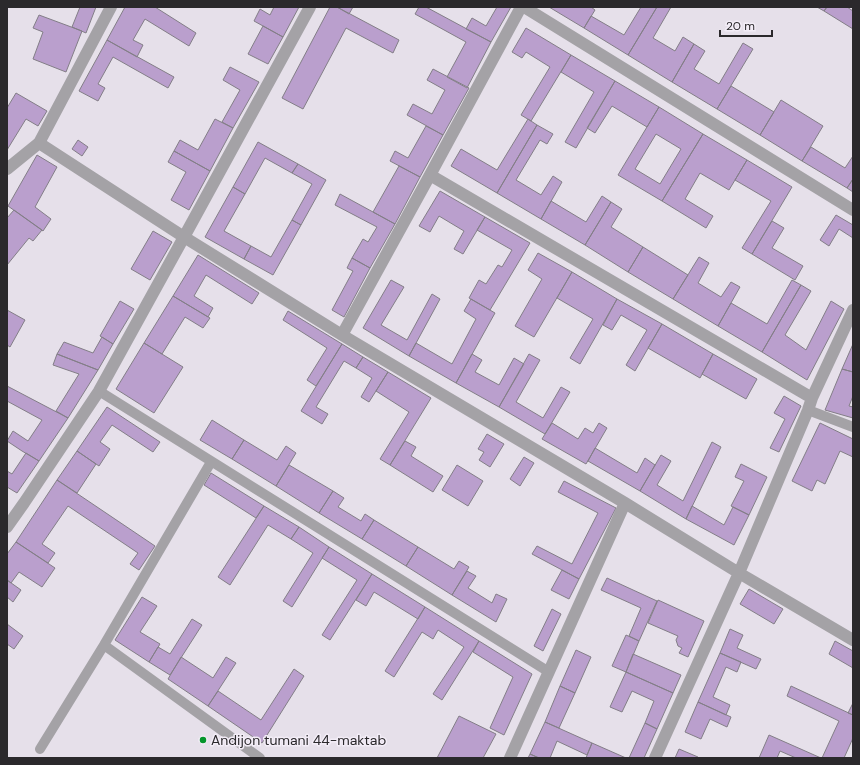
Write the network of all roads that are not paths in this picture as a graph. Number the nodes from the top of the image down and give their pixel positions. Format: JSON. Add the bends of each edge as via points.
{"nodes":[{"id":1,"x":112,"y":7,"type":"edge"},
{"id":2,"x":310,"y":7,"type":"edge"},
{"id":3,"x":521,"y":7,"type":"edge"},
{"id":4,"x":524,"y":7,"type":"edge"},
{"id":5,"x":39,"y":143,"type":"junction"},
{"id":6,"x":7,"y":169,"type":"edge"},
{"id":7,"x":430,"y":175,"type":"junction"},
{"id":8,"x":853,"y":210,"type":"edge"},
{"id":9,"x":184,"y":237,"type":"junction"},
{"id":10,"x":853,"y":310,"type":"edge"},
{"id":11,"x":342,"y":335,"type":"junction"},
{"id":12,"x":99,"y":391,"type":"junction"},
{"id":13,"x":812,"y":398,"type":"junction"},
{"id":14,"x":808,"y":410,"type":"junction"},
{"id":15,"x":853,"y":427,"type":"edge"},
{"id":16,"x":211,"y":462,"type":"junction"},
{"id":17,"x":625,"y":503,"type":"junction"},
{"id":18,"x":7,"y":527,"type":"edge"},
{"id":19,"x":739,"y":572,"type":"junction"},
{"id":20,"x":853,"y":640,"type":"edge"},
{"id":21,"x":104,"y":645,"type":"junction"},
{"id":22,"x":549,"y":672,"type":"junction"},
{"id":23,"x":40,"y":749,"type":"dead end"},
{"id":24,"x":260,"y":758,"type":"edge"},
{"id":25,"x":510,"y":758,"type":"edge"},
{"id":26,"x":655,"y":758,"type":"edge"}],
"edges":[{"from":1,"to":5,"type":"street"},
{"from":2,"to":9,"type":"street"},
{"from":3,"to":7,"type":"street"},
{"from":4,"to":8,"type":"street"},
{"from":5,"to":6,"type":"street"},
{"from":5,"to":9,"type":"street"},
{"from":7,"to":11,"type":"street"},
{"from":7,"to":13,"type":"street"},
{"from":9,"to":11,"type":"street"},
{"from":9,"to":12,"type":"street"},
{"from":10,"to":13,"type":"street"},
{"from":11,"to":17,"type":"street"},
{"from":12,"to":16,"type":"lane"},
{"from":12,"to":18,"type":"street"},
{"from":13,"to":14,"type":"street"},
{"from":14,"to":15,"type":"lane"},
{"from":14,"to":19,"type":"street"},
{"from":16,"to":21,"type":"lane"},
{"from":16,"to":22,"type":"lane"},
{"from":17,"to":19,"type":"street"},
{"from":17,"to":22,"type":"street"},
{"from":19,"to":20,"type":"street"},
{"from":19,"to":26,"type":"street"},
{"from":21,"to":23,"type":"lane"},
{"from":21,"to":24,"type":"lane"},
{"from":22,"to":25,"type":"street"}]}
